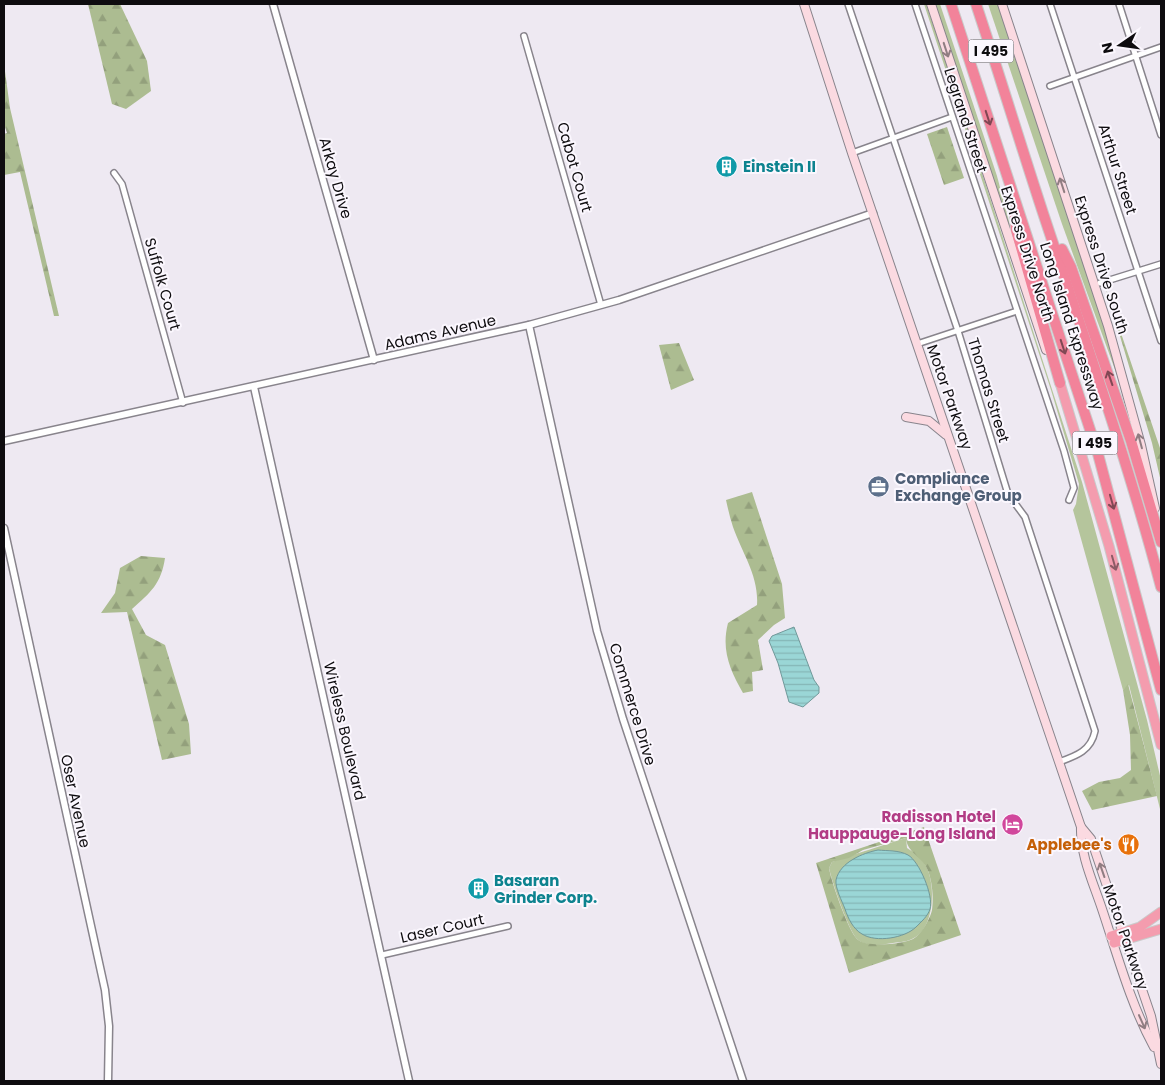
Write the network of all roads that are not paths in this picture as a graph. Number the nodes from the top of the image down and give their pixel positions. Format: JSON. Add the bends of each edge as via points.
{"nodes":[{"id":1,"x":273,"y":4,"type":"edge"},
{"id":2,"x":804,"y":4,"type":"edge"},
{"id":3,"x":848,"y":4,"type":"edge"},
{"id":4,"x":915,"y":4,"type":"edge"},
{"id":5,"x":931,"y":4,"type":"edge"},
{"id":6,"x":952,"y":4,"type":"edge"},
{"id":7,"x":976,"y":4,"type":"edge"},
{"id":8,"x":1002,"y":4,"type":"edge"},
{"id":9,"x":1050,"y":4,"type":"edge"},
{"id":10,"x":1119,"y":4,"type":"edge"},
{"id":11,"x":524,"y":36,"type":"dead end"},
{"id":12,"x":1161,"y":47,"type":"edge"},
{"id":13,"x":1136,"y":56,"type":"junction"},
{"id":14,"x":1074,"y":76,"type":"junction"},
{"id":15,"x":1050,"y":86,"type":"dead end"},
{"id":16,"x":952,"y":117,"type":"junction"},
{"id":17,"x":1161,"y":135,"type":"edge"},
{"id":18,"x":892,"y":138,"type":"junction"},
{"id":19,"x":852,"y":153,"type":"junction"},
{"id":20,"x":114,"y":173,"type":"dead end"},
{"id":21,"x":1014,"y":201,"type":"junction"},
{"id":22,"x":873,"y":214,"type":"junction"},
{"id":23,"x":1044,"y":214,"type":"junction"},
{"id":24,"x":1161,"y":264,"type":"edge"},
{"id":25,"x":1138,"y":271,"type":"junction"},
{"id":26,"x":1100,"y":282,"type":"dead end"},
{"id":27,"x":601,"y":305,"type":"junction"},
{"id":28,"x":1017,"y":311,"type":"junction"},
{"id":29,"x":529,"y":325,"type":"junction"},
{"id":30,"x":958,"y":331,"type":"junction"},
{"id":31,"x":1161,"y":341,"type":"edge"},
{"id":32,"x":917,"y":344,"type":"junction"},
{"id":33,"x":374,"y":360,"type":"junction"},
{"id":34,"x":1060,"y":383,"type":"junction"},
{"id":35,"x":254,"y":387,"type":"junction"},
{"id":36,"x":184,"y":403,"type":"junction"},
{"id":37,"x":906,"y":417,"type":"dead end"},
{"id":38,"x":949,"y":437,"type":"junction"},
{"id":39,"x":4,"y":441,"type":"edge"},
{"id":40,"x":1068,"y":500,"type":"dead end"},
{"id":41,"x":4,"y":528,"type":"edge"},
{"id":42,"x":1161,"y":541,"type":"edge"},
{"id":43,"x":1161,"y":587,"type":"edge"},
{"id":44,"x":1161,"y":690,"type":"edge"},
{"id":45,"x":1161,"y":745,"type":"edge"},
{"id":46,"x":1058,"y":762,"type":"junction"},
{"id":47,"x":1081,"y":827,"type":"junction"},
{"id":48,"x":1161,"y":912,"type":"edge"},
{"id":49,"x":508,"y":926,"type":"dead end"},
{"id":50,"x":1161,"y":929,"type":"edge"},
{"id":51,"x":1124,"y":936,"type":"junction"},
{"id":52,"x":1112,"y":940,"type":"junction"},
{"id":53,"x":382,"y":955,"type":"junction"},
{"id":54,"x":1158,"y":1053,"type":"junction"},
{"id":55,"x":1161,"y":1064,"type":"edge"},
{"id":56,"x":108,"y":1081,"type":"edge"},
{"id":57,"x":409,"y":1081,"type":"edge"},
{"id":58,"x":742,"y":1081,"type":"edge"}],
"edges":[{"from":1,"to":33,"type":"street","name":"Arkay Drive"},
{"from":2,"to":19,"type":"main road","name":"Motor Parkway"},
{"from":3,"to":18,"type":"street","name":"Thomas Street"},
{"from":4,"to":16,"type":"street","name":"Legrand Street"},
{"from":5,"to":34,"type":"main road","name":"Express Drive North","one_way":true,"via":[[1036,324]]},
{"from":6,"to":21,"type":"highway","name":"Long Island Expressway","number":"I 495","one_way":true},
{"from":7,"to":23,"type":"highway","name":"Long Island Expressway","number":"I 495"},
{"from":42,"to":8,"type":"main road","name":"Express Drive South","one_way":true,"via":[[1146,464],[1114,345]]},
{"from":9,"to":14,"type":"street","name":"Arthur Street"},
{"from":10,"to":13,"type":"street"},
{"from":11,"to":27,"type":"street","name":"Cabot Court"},
{"from":12,"to":13,"type":"street"},
{"from":13,"to":14,"type":"street"},
{"from":13,"to":17,"type":"street"},
{"from":14,"to":15,"type":"street"},
{"from":14,"to":25,"type":"street","name":"Arthur Street"},
{"from":16,"to":18,"type":"street"},
{"from":16,"to":28,"type":"street","name":"Legrand Street"},
{"from":18,"to":19,"type":"street"},
{"from":18,"to":30,"type":"street","name":"Thomas Street"},
{"from":19,"to":22,"type":"main road","name":"Motor Parkway"},
{"from":20,"to":36,"type":"street","name":"Suffolk Court","via":[[122,184]]},
{"from":21,"to":34,"type":"highway","via":[[1016,230]]},
{"from":21,"to":44,"type":"highway","name":"Long Island Expressway","number":"I 495","one_way":true,"via":[[1098,454]]},
{"from":22,"to":27,"type":"street","name":"Adams Avenue"},
{"from":22,"to":32,"type":"main road","name":"Motor Parkway"},
{"from":42,"to":23,"type":"highway","one_way":true,"via":[[1132,441],[1071,267]]},
{"from":23,"to":43,"type":"highway","name":"Long Island Expressway","number":"I 495","via":[[1148,537]]},
{"from":24,"to":25,"type":"street"},
{"from":25,"to":26,"type":"street"},
{"from":25,"to":31,"type":"street","name":"Arthur Street"},
{"from":27,"to":29,"type":"street","name":"Adams Avenue"},
{"from":28,"to":30,"type":"street"},
{"from":28,"to":40,"type":"street","name":"Legrand Street","via":[[1074,488]]},
{"from":29,"to":33,"type":"street","name":"Adams Avenue"},
{"from":29,"to":58,"type":"street","name":"Commerce Drive","via":[[597,631]]},
{"from":30,"to":32,"type":"street"},
{"from":30,"to":46,"type":"street","name":"Thomas Street","via":[[1008,494],[1025,517],[1095,731],[1091,745],[1084,751]]},
{"from":32,"to":38,"type":"main road","name":"Motor Parkway"},
{"from":33,"to":35,"type":"street","name":"Adams Avenue"},
{"from":34,"to":45,"type":"highway","name":"Express Drive North","one_way":true,"via":[[1109,546]]},
{"from":35,"to":36,"type":"street","name":"Adams Avenue"},
{"from":35,"to":53,"type":"street","name":"Wireless Boulevard"},
{"from":36,"to":39,"type":"street","name":"Adams Avenue"},
{"from":37,"to":38,"type":"main road","via":[[929,421]]},
{"from":38,"to":46,"type":"main road","name":"Motor Parkway"},
{"from":41,"to":56,"type":"street","name":"Oser Avenue","via":[[105,990],[109,1026]]},
{"from":46,"to":47,"type":"main road","name":"Motor Parkway"},
{"from":51,"to":47,"type":"main road","name":"Motor Parkway","one_way":true,"via":[[1091,839]]},
{"from":47,"to":52,"type":"main road","name":"Motor Parkway","via":[[1081,844]]},
{"from":48,"to":51,"type":"highway"},
{"from":49,"to":53,"type":"street","name":"Laser Court"},
{"from":50,"to":51,"type":"highway"},
{"from":51,"to":52,"type":"highway"},
{"from":51,"to":54,"type":"main road","name":"Motor Parkway","via":[[1152,1016]]},
{"from":52,"to":54,"type":"main road","name":"Motor Parkway","one_way":true,"via":[[1141,1022]]},
{"from":53,"to":57,"type":"street","name":"Wireless Boulevard"},
{"from":54,"to":55,"type":"main road","name":"Motor Parkway"}]}
